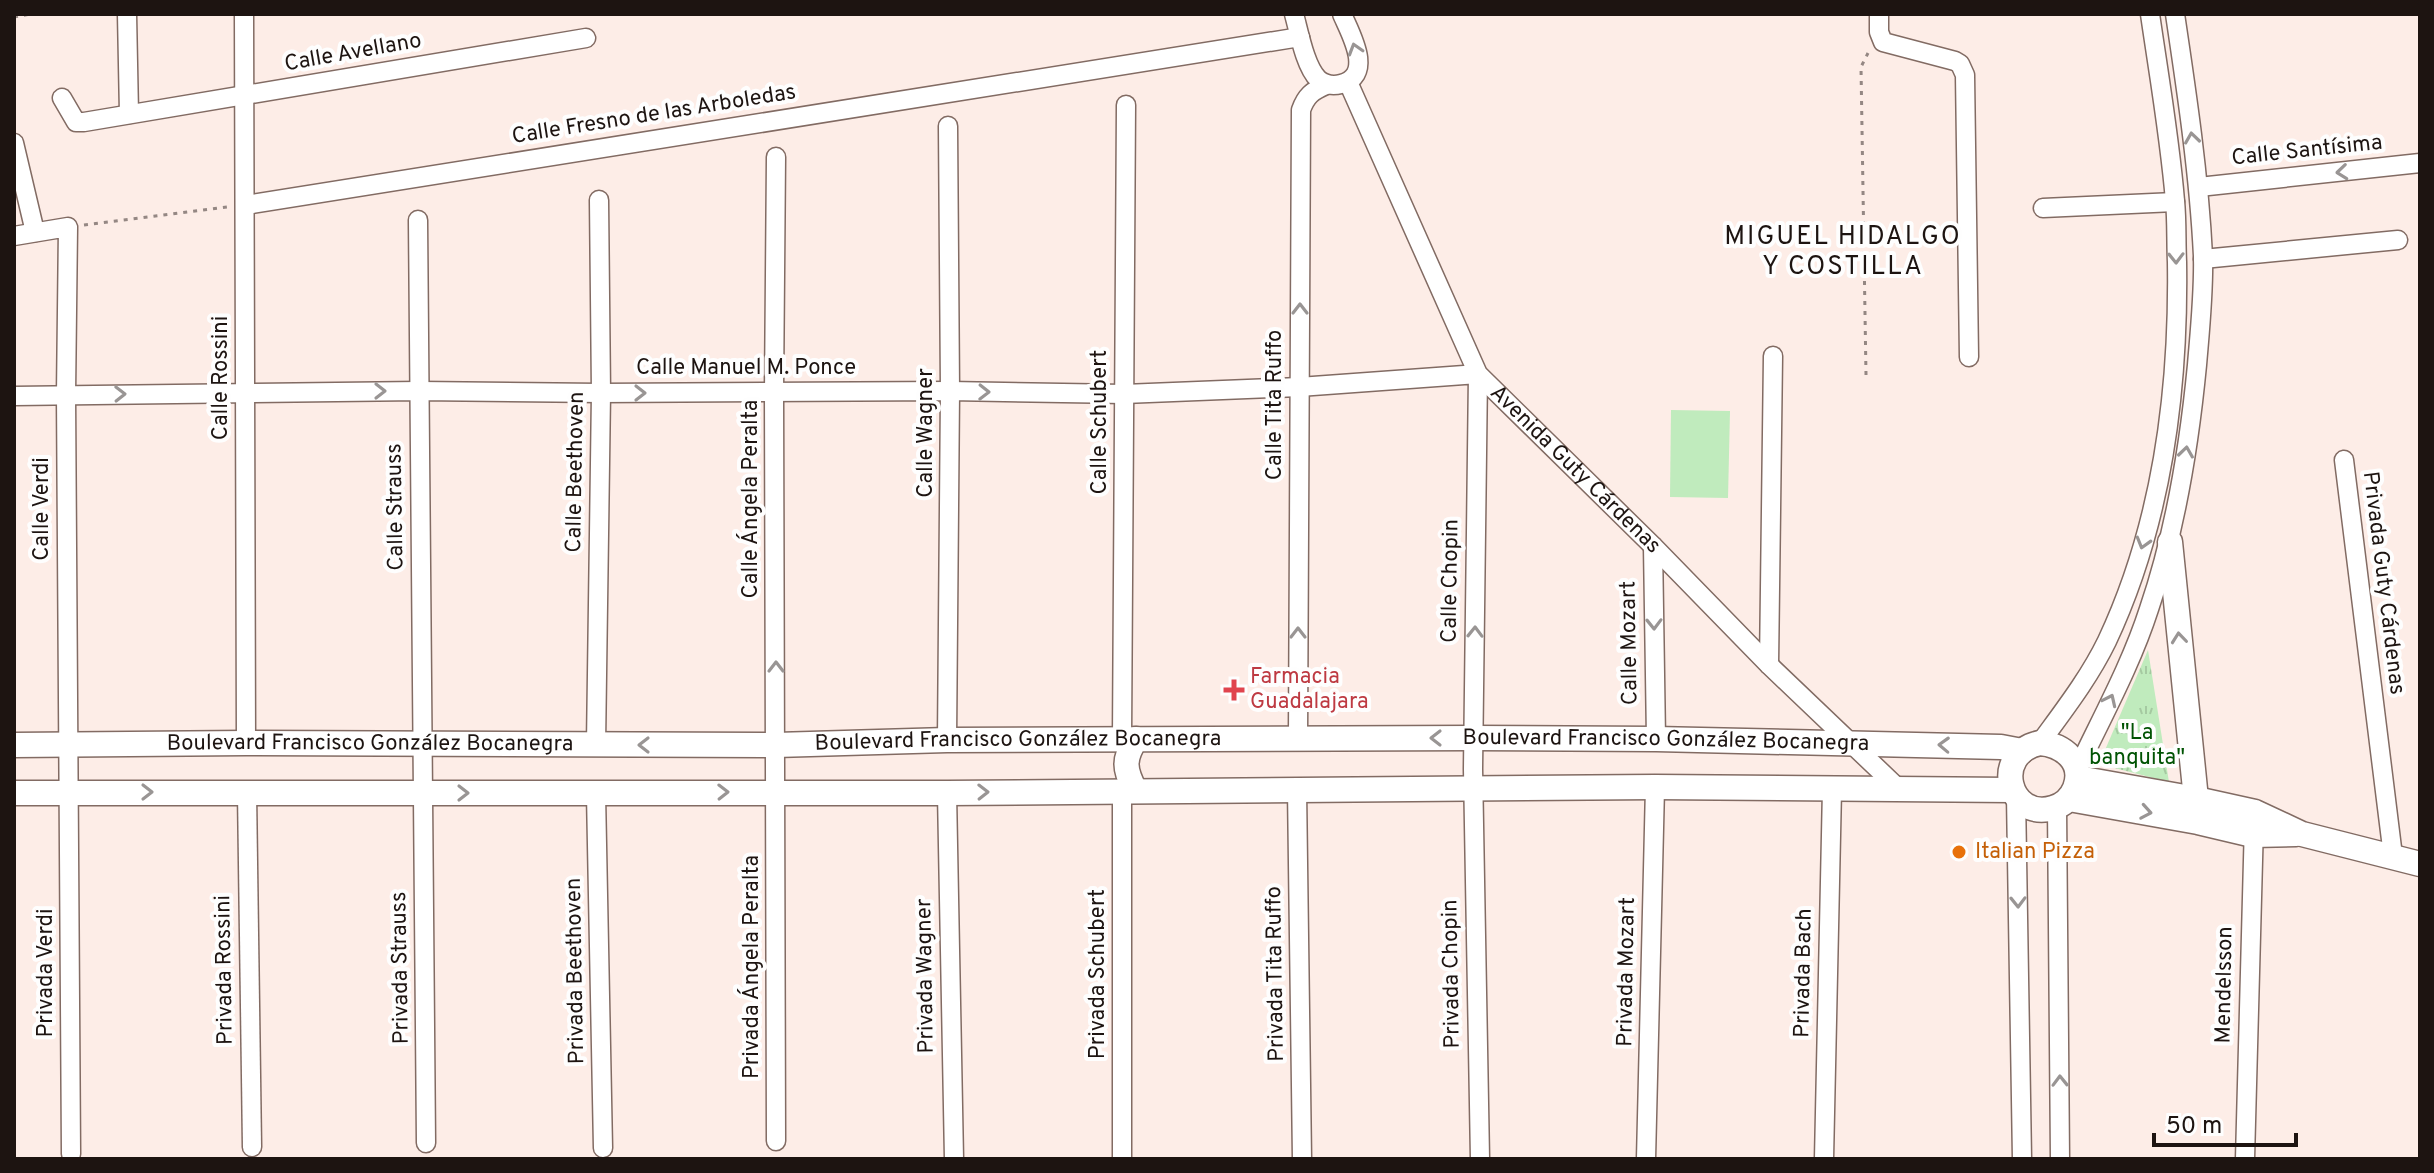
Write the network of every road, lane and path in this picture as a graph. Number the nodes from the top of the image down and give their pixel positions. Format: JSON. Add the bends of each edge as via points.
{"nodes":[{"id":1,"x":30,"y":14,"type":"edge"},
{"id":2,"x":127,"y":14,"type":"edge"},
{"id":3,"x":244,"y":14,"type":"edge"},
{"id":4,"x":1294,"y":14,"type":"edge"},
{"id":5,"x":1342,"y":14,"type":"edge"},
{"id":6,"x":2150,"y":14,"type":"edge"},
{"id":7,"x":2175,"y":14,"type":"edge"},
{"id":8,"x":14,"y":17,"type":"edge"},
{"id":9,"x":1879,"y":23,"type":"edge"},
{"id":10,"x":1300,"y":37,"type":"junction"},
{"id":11,"x":586,"y":38,"type":"dead end"},
{"id":12,"x":1348,"y":82,"type":"junction"},
{"id":13,"x":1326,"y":85,"type":"junction"},
{"id":14,"x":242,"y":96,"type":"junction"},
{"id":15,"x":62,"y":98,"type":"dead end"},
{"id":16,"x":1126,"y":105,"type":"dead end"},
{"id":17,"x":129,"y":114,"type":"junction"},
{"id":18,"x":948,"y":126,"type":"dead end"},
{"id":19,"x":14,"y":143,"type":"edge"},
{"id":20,"x":776,"y":157,"type":"dead end"},
{"id":21,"x":2420,"y":163,"type":"edge"},
{"id":22,"x":2199,"y":187,"type":"junction"},
{"id":23,"x":599,"y":200,"type":"dead end"},
{"id":24,"x":2175,"y":202,"type":"junction"},
{"id":25,"x":246,"y":205,"type":"junction"},
{"id":26,"x":2043,"y":208,"type":"dead end"},
{"id":27,"x":418,"y":220,"type":"dead end"},
{"id":28,"x":68,"y":227,"type":"junction"},
{"id":29,"x":35,"y":232,"type":"junction"},
{"id":30,"x":14,"y":236,"type":"edge"},
{"id":31,"x":2398,"y":240,"type":"dead end"},
{"id":32,"x":2203,"y":259,"type":"junction"},
{"id":33,"x":1773,"y":356,"type":"dead end"},
{"id":34,"x":1969,"y":357,"type":"dead end"},
{"id":35,"x":1478,"y":374,"type":"junction"},
{"id":36,"x":1866,"y":375,"type":"dead end"},
{"id":37,"x":1299,"y":387,"type":"junction"},
{"id":38,"x":419,"y":391,"type":"junction"},
{"id":39,"x":950,"y":391,"type":"junction"},
{"id":40,"x":245,"y":392,"type":"junction"},
{"id":41,"x":774,"y":392,"type":"junction"},
{"id":42,"x":601,"y":393,"type":"junction"},
{"id":43,"x":1124,"y":394,"type":"junction"},
{"id":44,"x":66,"y":395,"type":"junction"},
{"id":45,"x":14,"y":396,"type":"edge"},
{"id":46,"x":2344,"y":460,"type":"dead end"},
{"id":47,"x":2170,"y":542,"type":"junction"},
{"id":48,"x":1653,"y":546,"type":"junction"},
{"id":49,"x":1769,"y":665,"type":"junction"},
{"id":50,"x":1474,"y":738,"type":"junction"},
{"id":51,"x":1129,"y":739,"type":"junction"},
{"id":52,"x":1298,"y":739,"type":"junction"},
{"id":53,"x":1656,"y":739,"type":"junction"},
{"id":54,"x":947,"y":740,"type":"junction"},
{"id":55,"x":1850,"y":742,"type":"junction"},
{"id":56,"x":246,"y":743,"type":"junction"},
{"id":57,"x":67,"y":744,"type":"junction"},
{"id":58,"x":423,"y":744,"type":"junction"},
{"id":59,"x":14,"y":745,"type":"edge"},
{"id":60,"x":596,"y":745,"type":"junction"},
{"id":61,"x":776,"y":745,"type":"junction"},
{"id":62,"x":2031,"y":747,"type":"junction"},
{"id":63,"x":1655,"y":787,"type":"junction"},
{"id":64,"x":1297,"y":789,"type":"junction"},
{"id":65,"x":1473,"y":789,"type":"junction"},
{"id":66,"x":1832,"y":789,"type":"junction"},
{"id":67,"x":1899,"y":789,"type":"junction"},
{"id":68,"x":2070,"y":789,"type":"junction"},
{"id":69,"x":1129,"y":790,"type":"junction"},
{"id":70,"x":69,"y":792,"type":"junction"},
{"id":71,"x":247,"y":792,"type":"junction"},
{"id":72,"x":776,"y":792,"type":"junction"},
{"id":73,"x":14,"y":793,"type":"edge"},
{"id":74,"x":423,"y":793,"type":"junction"},
{"id":75,"x":947,"y":793,"type":"junction"},
{"id":76,"x":2014,"y":793,"type":"junction"},
{"id":77,"x":596,"y":794,"type":"junction"},
{"id":78,"x":2196,"y":799,"type":"junction"},
{"id":79,"x":2254,"y":824,"type":"junction"},
{"id":80,"x":2393,"y":856,"type":"junction"},
{"id":81,"x":2420,"y":864,"type":"edge"},
{"id":82,"x":776,"y":1141,"type":"dead end"},
{"id":83,"x":426,"y":1143,"type":"dead end"},
{"id":84,"x":252,"y":1147,"type":"dead end"},
{"id":85,"x":603,"y":1148,"type":"dead end"},
{"id":86,"x":71,"y":1154,"type":"dead end"},
{"id":87,"x":954,"y":1159,"type":"edge"},
{"id":88,"x":1122,"y":1159,"type":"edge"},
{"id":89,"x":1302,"y":1159,"type":"edge"},
{"id":90,"x":1480,"y":1159,"type":"edge"},
{"id":91,"x":1646,"y":1159,"type":"edge"},
{"id":92,"x":1824,"y":1159,"type":"edge"},
{"id":93,"x":2022,"y":1159,"type":"edge"},
{"id":94,"x":2060,"y":1159,"type":"edge"},
{"id":95,"x":2245,"y":1159,"type":"edge"}],
"edges":[{"from":1,"to":8,"type":"path"},
{"from":2,"to":17,"type":"street"},
{"from":3,"to":14,"type":"street","name":"Calle Rossini"},
{"from":4,"to":10,"type":"street"},
{"from":12,"to":5,"type":"street","one_way":true,"via":[[1359,63]]},
{"from":6,"to":24,"type":"street"},
{"from":22,"to":7,"type":"street","one_way":true},
{"from":9,"to":34,"type":"street","via":[[1883,42],[1955,61],[1965,75]]},
{"from":9,"to":36,"type":"path","via":[[1861,67]]},
{"from":10,"to":13,"type":"street","via":[[1310,68]]},
{"from":10,"to":25,"type":"street","name":"Calle Fresno de las Arboledas"},
{"from":11,"to":14,"type":"street","name":"Calle Avellano"},
{"from":12,"to":13,"type":"street"},
{"from":12,"to":35,"type":"street","name":"Avenida Guty Cárdenas"},
{"from":37,"to":13,"type":"street","name":"Calle Tita Ruffo","one_way":true,"via":[[1301,110],[1305,98]]},
{"from":14,"to":17,"type":"street","name":"Calle Avellano"},
{"from":14,"to":25,"type":"street","name":"Calle Rossini"},
{"from":15,"to":17,"type":"street","name":"Calle Avellano","via":[[76,122]]},
{"from":16,"to":43,"type":"street","name":"Calle Schubert"},
{"from":18,"to":39,"type":"street","name":"Calle Wagner"},
{"from":19,"to":29,"type":"street"},
{"from":20,"to":41,"type":"street","name":"Calle Ángela Peralta"},
{"from":21,"to":22,"type":"street","name":"Calle Santísima","one_way":true},
{"from":22,"to":32,"type":"street"},
{"from":23,"to":42,"type":"street","name":"Calle Beethoven"},
{"from":24,"to":26,"type":"street"},
{"from":24,"to":62,"type":"street","one_way":true,"via":[[2177,307],[2169,418],[2153,507],[2106,643],[2077,692]]},
{"from":25,"to":28,"type":"path"},
{"from":25,"to":40,"type":"street","name":"Calle Rossini"},
{"from":27,"to":38,"type":"street","name":"Calle Strauss"},
{"from":28,"to":29,"type":"street"},
{"from":28,"to":44,"type":"street","name":"Calle Verdi"},
{"from":29,"to":30,"type":"street"},
{"from":31,"to":32,"type":"street"},
{"from":47,"to":32,"type":"street","one_way":true,"via":[[2193,404]]},
{"from":33,"to":49,"type":"street"},
{"from":35,"to":37,"type":"street","name":"Calle Manuel M. Ponce"},
{"from":35,"to":48,"type":"street","name":"Avenida Guty Cárdenas"},
{"from":50,"to":35,"type":"street","name":"Calle Chopin","one_way":true},
{"from":37,"to":43,"type":"street","name":"Calle Manuel M. Ponce"},
{"from":52,"to":37,"type":"street","name":"Calle Tita Ruffo","one_way":true},
{"from":40,"to":38,"type":"street","name":"Calle Manuel M. Ponce","one_way":true},
{"from":38,"to":42,"type":"street","name":"Calle Manuel M. Ponce"},
{"from":38,"to":58,"type":"street","name":"Calle Strauss"},
{"from":39,"to":41,"type":"street","name":"Calle Manuel M. Ponce"},
{"from":39,"to":43,"type":"street","name":"Calle Manuel M. Ponce","one_way":true},
{"from":39,"to":54,"type":"street","name":"Calle Wagner"},
{"from":44,"to":40,"type":"street","name":"Calle Manuel M. Ponce","one_way":true},
{"from":40,"to":56,"type":"street","name":"Calle Rossini"},
{"from":42,"to":41,"type":"street","name":"Calle Manuel M. Ponce","one_way":true},
{"from":61,"to":41,"type":"street","name":"Calle Ángela Peralta","one_way":true},
{"from":42,"to":60,"type":"street","name":"Calle Beethoven"},
{"from":43,"to":51,"type":"street","name":"Calle Schubert"},
{"from":44,"to":45,"type":"street","name":"Calle Manuel M. Ponce"},
{"from":44,"to":57,"type":"street","name":"Calle Verdi"},
{"from":46,"to":80,"type":"street","name":"Privada Guty Cárdenas"},
{"from":68,"to":47,"type":"street","one_way":true,"via":[[2149,612]]},
{"from":78,"to":47,"type":"main road","one_way":true},
{"from":48,"to":49,"type":"street","name":"Avenida Guty Cárdenas"},
{"from":48,"to":53,"type":"street","name":"Calle Mozart","one_way":true},
{"from":49,"to":55,"type":"street","name":"Avenida Guty Cárdenas"},
{"from":50,"to":52,"type":"main road","name":"Boulevard Francisco González Bocanegra","one_way":true},
{"from":50,"to":53,"type":"main road","name":"Boulevard Francisco González Bocanegra"},
{"from":50,"to":65,"type":"street","name":"Calle Chopin"},
{"from":51,"to":52,"type":"main road","name":"Boulevard Francisco González Bocanegra"},
{"from":51,"to":54,"type":"main road","name":"Boulevard Francisco González Bocanegra"},
{"from":51,"to":69,"type":"main road"},
{"from":53,"to":55,"type":"main road","name":"Boulevard Francisco González Bocanegra"},
{"from":54,"to":61,"type":"main road","name":"Boulevard Francisco González Bocanegra"},
{"from":62,"to":55,"type":"main road","name":"Boulevard Francisco González Bocanegra","one_way":true},
{"from":55,"to":67,"type":"street","name":"Avenida Guty Cárdenas"},
{"from":56,"to":57,"type":"main road","name":"Boulevard Francisco González Bocanegra"},
{"from":56,"to":58,"type":"main road","name":"Boulevard Francisco González Bocanegra"},
{"from":57,"to":59,"type":"main road","name":"Boulevard Francisco González Bocanegra"},
{"from":57,"to":70,"type":"street","name":"Calle Verdi"},
{"from":58,"to":60,"type":"main road","name":"Boulevard Francisco González Bocanegra"},
{"from":58,"to":74,"type":"street","name":"Calle Strauss"},
{"from":61,"to":60,"type":"main road","name":"Boulevard Francisco González Bocanegra","one_way":true},
{"from":61,"to":72,"type":"street","name":"Calle Ángela Peralta"},
{"from":62,"to":68,"type":"main road","via":[[2053,744],[2064,749],[2073,759]]},
{"from":62,"to":76,"type":"main road","via":[[2011,769]]},
{"from":63,"to":65,"type":"main road","name":"Boulevard Francisco González Bocanegra"},
{"from":63,"to":66,"type":"main road","name":"Boulevard Francisco González Bocanegra"},
{"from":63,"to":91,"type":"street","name":"Privada Mozart"},
{"from":64,"to":65,"type":"main road","name":"Boulevard Francisco González Bocanegra"},
{"from":64,"to":69,"type":"main road","name":"Boulevard Francisco González Bocanegra"},
{"from":64,"to":89,"type":"street","name":"Privada Tita Ruffo"},
{"from":65,"to":90,"type":"street","name":"Privada Chopin"},
{"from":66,"to":67,"type":"main road","name":"Boulevard Francisco González Bocanegra"},
{"from":66,"to":92,"type":"street","name":"Privada Bach"},
{"from":67,"to":76,"type":"main road","name":"Boulevard Francisco González Bocanegra"},
{"from":68,"to":76,"type":"main road","via":[[2046,810],[2024,804]]},
{"from":68,"to":78,"type":"main road"},
{"from":68,"to":79,"type":"main road","one_way":true,"via":[[2198,822]]},
{"from":94,"to":68,"type":"street","one_way":true},
{"from":75,"to":69,"type":"main road","name":"Boulevard Francisco González Bocanegra","one_way":true},
{"from":69,"to":88,"type":"street","name":"Privada Schubert"},
{"from":70,"to":71,"type":"main road","name":"Boulevard Francisco González Bocanegra","one_way":true},
{"from":70,"to":73,"type":"main road","name":"Boulevard Francisco González Bocanegra"},
{"from":70,"to":86,"type":"street","name":"Privada Verdi"},
{"from":71,"to":74,"type":"main road","name":"Boulevard Francisco González Bocanegra"},
{"from":71,"to":84,"type":"street","name":"Privada Rossini"},
{"from":72,"to":75,"type":"main road","name":"Boulevard Francisco González Bocanegra"},
{"from":77,"to":72,"type":"main road","name":"Boulevard Francisco González Bocanegra","one_way":true},
{"from":72,"to":82,"type":"street","name":"Privada Ángela Peralta"},
{"from":74,"to":77,"type":"main road","name":"Boulevard Francisco González Bocanegra","one_way":true},
{"from":74,"to":83,"type":"street","name":"Privada Strauss"},
{"from":75,"to":87,"type":"street","name":"Privada Wagner"},
{"from":76,"to":93,"type":"street","one_way":true},
{"from":77,"to":85,"type":"street","name":"Privada Beethoven"},
{"from":78,"to":79,"type":"main road"},
{"from":79,"to":80,"type":"main road"},
{"from":79,"to":95,"type":"street","name":"Mendelsson"},
{"from":80,"to":81,"type":"main road"}]}
